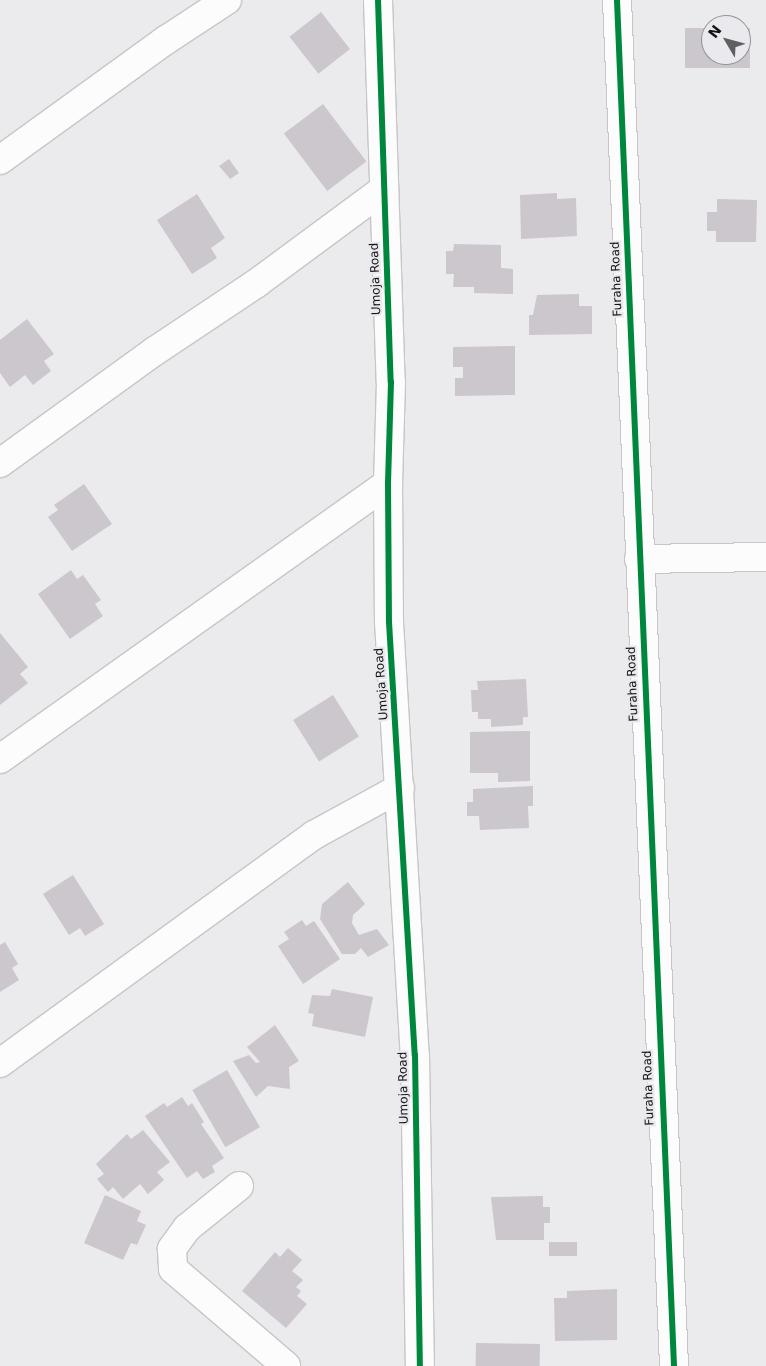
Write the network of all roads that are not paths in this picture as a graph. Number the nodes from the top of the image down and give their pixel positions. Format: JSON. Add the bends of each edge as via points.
{"nodes":[{"id":1,"x":228,"y":0,"type":"edge"},
{"id":2,"x":378,"y":0,"type":"edge"},
{"id":3,"x":617,"y":0,"type":"edge"},
{"id":4,"x":0,"y":160,"type":"edge"},
{"id":5,"x":384,"y":189,"type":"junction"},
{"id":6,"x":0,"y":463,"type":"edge"},
{"id":7,"x":388,"y":482,"type":"junction"},
{"id":8,"x":766,"y":558,"type":"edge"},
{"id":9,"x":639,"y":559,"type":"junction"},
{"id":10,"x":0,"y":759,"type":"edge"},
{"id":11,"x":400,"y":788,"type":"junction"},
{"id":12,"x":0,"y":1063,"type":"edge"},
{"id":13,"x":239,"y":1186,"type":"dead end"},
{"id":14,"x":286,"y":1366,"type":"edge"},
{"id":15,"x":420,"y":1366,"type":"edge"},
{"id":16,"x":674,"y":1366,"type":"edge"}],
"edges":[{"from":1,"to":4,"type":"street","via":[[166,40]]},
{"from":2,"to":5,"type":"street","name":"Umoja Road"},
{"from":3,"to":9,"type":"street","name":"Furaha Road"},
{"from":5,"to":6,"type":"street","via":[[257,283],[155,351]]},
{"from":5,"to":7,"type":"street","name":"Umoja Road","via":[[391,382]]},
{"from":7,"to":10,"type":"street"},
{"from":7,"to":11,"type":"street","name":"Umoja Road","via":[[389,622]]},
{"from":8,"to":9,"type":"street"},
{"from":9,"to":16,"type":"street","name":"Furaha Road"},
{"from":11,"to":12,"type":"street","via":[[314,835]]},
{"from":11,"to":15,"type":"street","name":"Umoja Road","via":[[415,1055]]},
{"from":13,"to":14,"type":"street","via":[[187,1228],[172,1249],[173,1269]]}]}
